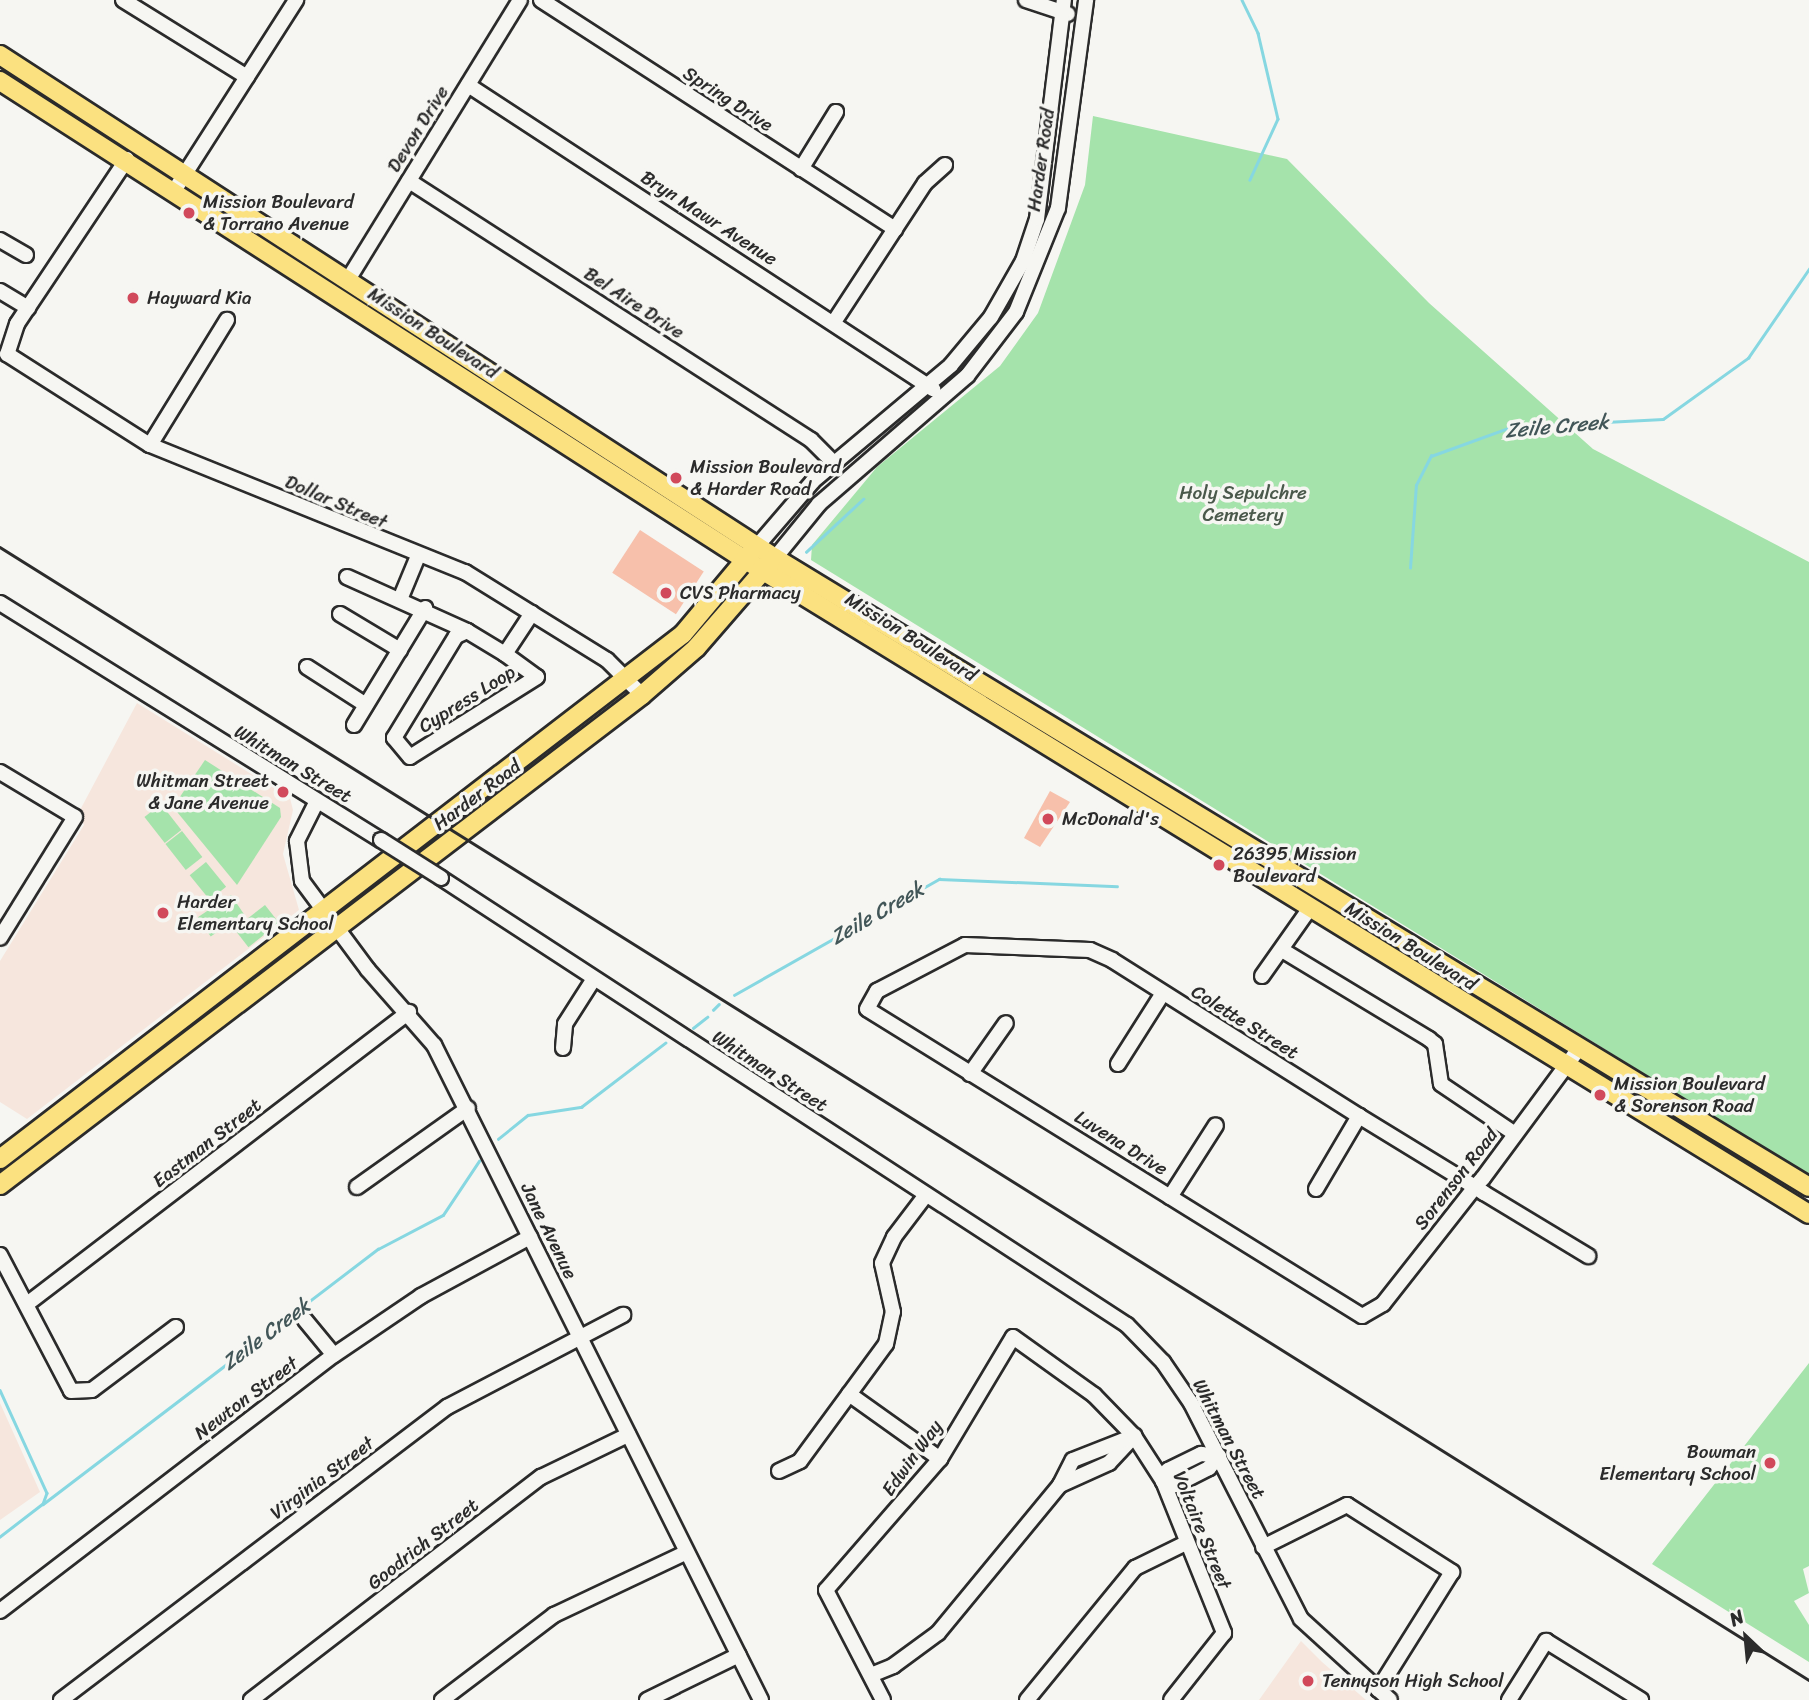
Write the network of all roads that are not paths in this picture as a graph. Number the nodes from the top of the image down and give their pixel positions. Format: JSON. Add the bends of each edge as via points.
{"nodes":[{"id":1,"x":124,"y":0,"type":"edge"},
{"id":2,"x":296,"y":0,"type":"edge"},
{"id":3,"x":520,"y":0,"type":"edge"},
{"id":4,"x":541,"y":0,"type":"edge"},
{"id":5,"x":1026,"y":0,"type":"edge"},
{"id":6,"x":1086,"y":0,"type":"edge"},
{"id":7,"x":1062,"y":5,"type":"edge"},
{"id":8,"x":1081,"y":19,"type":"junction"},
{"id":9,"x":0,"y":55,"type":"edge"},
{"id":10,"x":247,"y":77,"type":"junction"},
{"id":11,"x":0,"y":81,"type":"edge"},
{"id":12,"x":468,"y":85,"type":"junction"},
{"id":13,"x":836,"y":112,"type":"dead end"},
{"id":14,"x":127,"y":159,"type":"junction"},
{"id":15,"x":945,"y":165,"type":"dead end"},
{"id":16,"x":801,"y":169,"type":"junction"},
{"id":17,"x":186,"y":172,"type":"junction"},
{"id":18,"x":409,"y":181,"type":"junction"},
{"id":19,"x":174,"y":191,"type":"junction"},
{"id":20,"x":895,"y":229,"type":"junction"},
{"id":21,"x":0,"y":240,"type":"edge"},
{"id":22,"x":26,"y":256,"type":"dead end"},
{"id":23,"x":349,"y":278,"type":"junction"},
{"id":24,"x":0,"y":291,"type":"edge"},
{"id":25,"x":28,"y":308,"type":"junction"},
{"id":26,"x":227,"y":320,"type":"dead end"},
{"id":27,"x":834,"y":322,"type":"junction"},
{"id":28,"x":927,"y":384,"type":"junction"},
{"id":29,"x":943,"y":398,"type":"junction"},
{"id":30,"x":150,"y":445,"type":"junction"},
{"id":31,"x":834,"y":463,"type":"junction"},
{"id":32,"x":758,"y":545,"type":"junction"},
{"id":33,"x":418,"y":556,"type":"junction"},
{"id":34,"x":744,"y":559,"type":"junction"},
{"id":35,"x":769,"y":564,"type":"junction"},
{"id":36,"x":347,"y":577,"type":"dead end"},
{"id":37,"x":401,"y":597,"type":"junction"},
{"id":38,"x":0,"y":603,"type":"edge"},
{"id":39,"x":425,"y":608,"type":"junction"},
{"id":40,"x":340,"y":614,"type":"dead end"},
{"id":41,"x":532,"y":614,"type":"junction"},
{"id":42,"x":467,"y":631,"type":"junction"},
{"id":43,"x":400,"y":650,"type":"junction"},
{"id":44,"x":505,"y":654,"type":"junction"},
{"id":45,"x":307,"y":667,"type":"dead end"},
{"id":46,"x":626,"y":680,"type":"junction"},
{"id":47,"x":642,"y":695,"type":"junction"},
{"id":48,"x":366,"y":705,"type":"junction"},
{"id":49,"x":354,"y":726,"type":"dead end"},
{"id":50,"x":1043,"y":743,"type":"junction"},
{"id":51,"x":1111,"y":764,"type":"junction"},
{"id":52,"x":0,"y":772,"type":"edge"},
{"id":53,"x":317,"y":801,"type":"junction"},
{"id":54,"x":1310,"y":908,"type":"junction"},
{"id":55,"x":321,"y":911,"type":"junction"},
{"id":56,"x":6,"y":914,"type":"edge"},
{"id":57,"x":336,"y":929,"type":"junction"},
{"id":58,"x":0,"y":938,"type":"edge"},
{"id":59,"x":1282,"y":950,"type":"junction"},
{"id":60,"x":1262,"y":976,"type":"dead end"},
{"id":61,"x":593,"y":980,"type":"junction"},
{"id":62,"x":1163,"y":993,"type":"junction"},
{"id":63,"x":867,"y":1009,"type":"joint"},
{"id":64,"x":409,"y":1012,"type":"junction"},
{"id":65,"x":1006,"y":1023,"type":"dead end"},
{"id":66,"x":1580,"y":1047,"type":"junction"},
{"id":67,"x":563,"y":1048,"type":"dead end"},
{"id":68,"x":1118,"y":1064,"type":"dead end"},
{"id":69,"x":1566,"y":1066,"type":"junction"},
{"id":70,"x":971,"y":1074,"type":"junction"},
{"id":71,"x":468,"y":1108,"type":"junction"},
{"id":72,"x":1359,"y":1116,"type":"junction"},
{"id":73,"x":1216,"y":1125,"type":"dead end"},
{"id":74,"x":1516,"y":1134,"type":"junction"},
{"id":75,"x":0,"y":1159,"type":"edge"},
{"id":76,"x":0,"y":1185,"type":"edge"},
{"id":77,"x":357,"y":1187,"type":"dead end"},
{"id":78,"x":1475,"y":1187,"type":"junction"},
{"id":79,"x":1809,"y":1187,"type":"edge"},
{"id":80,"x":1316,"y":1189,"type":"dead end"},
{"id":81,"x":926,"y":1195,"type":"junction"},
{"id":82,"x":1170,"y":1197,"type":"junction"},
{"id":83,"x":1809,"y":1214,"type":"edge"},
{"id":84,"x":530,"y":1237,"type":"junction"},
{"id":85,"x":0,"y":1255,"type":"edge"},
{"id":86,"x":1588,"y":1256,"type":"dead end"},
{"id":87,"x":27,"y":1304,"type":"junction"},
{"id":88,"x":1352,"y":1313,"type":"joint"},
{"id":89,"x":623,"y":1315,"type":"dead end"},
{"id":90,"x":306,"y":1320,"type":"dead end"},
{"id":91,"x":176,"y":1327,"type":"dead end"},
{"id":92,"x":579,"y":1336,"type":"junction"},
{"id":93,"x":1013,"y":1337,"type":"joint"},
{"id":94,"x":334,"y":1355,"type":"junction"},
{"id":95,"x":849,"y":1394,"type":"junction"},
{"id":96,"x":628,"y":1435,"type":"junction"},
{"id":97,"x":1134,"y":1436,"type":"junction"},
{"id":98,"x":1219,"y":1456,"type":"junction"},
{"id":99,"x":940,"y":1459,"type":"junction"},
{"id":100,"x":779,"y":1471,"type":"dead end"},
{"id":101,"x":1163,"y":1481,"type":"junction"},
{"id":102,"x":1184,"y":1544,"type":"junction"},
{"id":103,"x":1264,"y":1547,"type":"junction"},
{"id":104,"x":685,"y":1553,"type":"junction"},
{"id":105,"x":0,"y":1611,"type":"edge"},
{"id":106,"x":739,"y":1655,"type":"junction"},
{"id":107,"x":870,"y":1675,"type":"junction"},
{"id":108,"x":1378,"y":1690,"type":"junction"},
{"id":109,"x":61,"y":1700,"type":"edge"},
{"id":110,"x":251,"y":1700,"type":"edge"},
{"id":111,"x":442,"y":1700,"type":"edge"},
{"id":112,"x":647,"y":1700,"type":"edge"},
{"id":113,"x":761,"y":1700,"type":"edge"},
{"id":114,"x":883,"y":1700,"type":"edge"},
{"id":115,"x":1027,"y":1700,"type":"edge"},
{"id":116,"x":1171,"y":1700,"type":"edge"},
{"id":117,"x":1390,"y":1700,"type":"edge"},
{"id":118,"x":1508,"y":1700,"type":"edge"},
{"id":119,"x":1641,"y":1700,"type":"edge"}],
"edges":[{"from":1,"to":10,"type":"street"},
{"from":2,"to":10,"type":"street"},
{"from":3,"to":12,"type":"street","name":"Devon Drive"},
{"from":4,"to":16,"type":"street","name":"Spring Drive"},
{"from":5,"to":7,"type":"street"},
{"from":6,"to":8,"type":"street","name":"Harder Road"},
{"from":7,"to":8,"type":"street"},
{"from":7,"to":28,"type":"street","name":"Harder Road","via":[[1037,219],[1023,261],[974,339]]},
{"from":8,"to":29,"type":"street","name":"Harder Road","via":[[1063,177],[1050,235],[1002,335]]},
{"from":9,"to":17,"type":"main road","name":"Mission Boulevard"},
{"from":10,"to":17,"type":"street"},
{"from":11,"to":14,"type":"main road","name":"Mission Boulevard"},
{"from":12,"to":18,"type":"street","name":"Devon Drive"},
{"from":12,"to":27,"type":"street","name":"Bryn Mawr Avenue"},
{"from":13,"to":16,"type":"street"},
{"from":14,"to":19,"type":"main road","name":"Mission Boulevard"},
{"from":14,"to":25,"type":"street"},
{"from":15,"to":20,"type":"street","via":[[925,183]]},
{"from":16,"to":20,"type":"street","name":"Spring Drive"},
{"from":17,"to":19,"type":"street"},
{"from":17,"to":23,"type":"main road","name":"Mission Boulevard"},
{"from":18,"to":23,"type":"street","name":"Devon Drive"},
{"from":18,"to":31,"type":"street","name":"Bel Aire Drive","via":[[811,440]]},
{"from":19,"to":34,"type":"main road","name":"Mission Boulevard"},
{"from":20,"to":27,"type":"street"},
{"from":21,"to":22,"type":"street"},
{"from":23,"to":32,"type":"main road","name":"Mission Boulevard"},
{"from":24,"to":25,"type":"street"},
{"from":25,"to":30,"type":"street","name":"Dollar Street","via":[[7,354]]},
{"from":26,"to":30,"type":"street"},
{"from":27,"to":28,"type":"street","name":"Bryn Mawr Avenue"},
{"from":28,"to":29,"type":"street"},
{"from":28,"to":31,"type":"street","name":"Harder Road"},
{"from":29,"to":35,"type":"street","name":"Harder Road","via":[[819,504]]},
{"from":30,"to":33,"type":"street","name":"Dollar Street"},
{"from":31,"to":32,"type":"street","name":"Harder Road"},
{"from":32,"to":34,"type":"main road","name":"Harder Road"},
{"from":32,"to":35,"type":"main road","name":"Mission Boulevard"},
{"from":33,"to":37,"type":"street"},
{"from":33,"to":41,"type":"street","name":"Dollar Street","via":[[465,572]]},
{"from":34,"to":35,"type":"main road","name":"Mission Boulevard"},
{"from":34,"to":46,"type":"main road","name":"Harder Road","via":[[683,634]]},
{"from":35,"to":47,"type":"main road","name":"Harder Road","via":[[696,648]]},
{"from":35,"to":50,"type":"main road","name":"Mission Boulevard"},
{"from":35,"to":51,"type":"main road","name":"Mission Boulevard"},
{"from":36,"to":37,"type":"street"},
{"from":37,"to":39,"type":"street"},
{"from":38,"to":53,"type":"street","name":"Whitman Street"},
{"from":39,"to":42,"type":"street"},
{"from":39,"to":43,"type":"street"},
{"from":40,"to":43,"type":"street"},
{"from":41,"to":44,"type":"street","name":"Cypress Loop"},
{"from":41,"to":46,"type":"street","name":"Dollar Street","via":[[607,660]]},
{"from":42,"to":44,"type":"street","name":"Cypress Loop"},
{"from":42,"to":44,"type":"street","name":"Cypress Loop","via":[[456,636],[394,738],[411,757],[537,677]]},
{"from":43,"to":48,"type":"street"},
{"from":45,"to":48,"type":"street"},
{"from":46,"to":47,"type":"street","name":"Dollar Street"},
{"from":46,"to":55,"type":"main road","name":"Harder Road"},
{"from":47,"to":57,"type":"main road","name":"Harder Road"},
{"from":48,"to":49,"type":"street"},
{"from":50,"to":51,"type":"main road","via":[[1054,741],[1087,761]]},
{"from":50,"to":54,"type":"main road","name":"Mission Boulevard"},
{"from":51,"to":66,"type":"main road","name":"Mission Boulevard"},
{"from":52,"to":56,"type":"street","via":[[75,817]]},
{"from":53,"to":55,"type":"street","name":"Jane Avenue","via":[[299,833],[295,860]]},
{"from":53,"to":61,"type":"street","name":"Whitman Street","bridge":true},
{"from":54,"to":59,"type":"street"},
{"from":54,"to":69,"type":"main road","name":"Mission Boulevard"},
{"from":55,"to":57,"type":"street","name":"Jane Avenue"},
{"from":55,"to":75,"type":"main road","name":"Harder Road"},
{"from":56,"to":58,"type":"street"},
{"from":57,"to":64,"type":"street","name":"Jane Avenue"},
{"from":57,"to":76,"type":"main road","name":"Harder Road"},
{"from":59,"to":60,"type":"street"},
{"from":59,"to":74,"type":"street","via":[[1429,1039],[1435,1044],[1441,1084]]},
{"from":61,"to":67,"type":"street","via":[[565,1024]]},
{"from":61,"to":81,"type":"street","name":"Whitman Street"},
{"from":62,"to":63,"type":"street","name":"Colette Street","via":[[1112,960],[1077,946],[976,944],[877,990]]},
{"from":62,"to":68,"type":"street"},
{"from":62,"to":72,"type":"street","name":"Colette Street"},
{"from":63,"to":70,"type":"street","name":"Luvena Drive"},
{"from":64,"to":71,"type":"street","name":"Jane Avenue"},
{"from":64,"to":87,"type":"street","name":"Eastman Street"},
{"from":65,"to":70,"type":"street"},
{"from":66,"to":69,"type":"street","name":"Sorenson Road"},
{"from":66,"to":79,"type":"main road","name":"Mission Boulevard"},
{"from":69,"to":74,"type":"street","name":"Sorenson Road"},
{"from":69,"to":83,"type":"main road","name":"Mission Boulevard"},
{"from":70,"to":82,"type":"street","name":"Luvena Drive"},
{"from":71,"to":77,"type":"street"},
{"from":71,"to":84,"type":"street","name":"Jane Avenue"},
{"from":72,"to":78,"type":"street","name":"Colette Street"},
{"from":72,"to":80,"type":"street"},
{"from":73,"to":82,"type":"street"},
{"from":74,"to":78,"type":"street","name":"Sorenson Road"},
{"from":78,"to":86,"type":"street","name":"Colette Street"},
{"from":78,"to":88,"type":"street","name":"Sorenson Road","via":[[1376,1312]]},
{"from":81,"to":95,"type":"street","via":[[894,1237],[882,1263],[894,1328]]},
{"from":81,"to":98,"type":"street","name":"Whitman Street","via":[[1127,1325],[1177,1381]]},
{"from":82,"to":88,"type":"street","name":"Luvena Drive"},
{"from":84,"to":92,"type":"street","name":"Jane Avenue"},
{"from":84,"to":94,"type":"street","name":"Newton Street","via":[[421,1296]]},
{"from":85,"to":87,"type":"street"},
{"from":87,"to":91,"type":"street","via":[[60,1377],[82,1394]]},
{"from":89,"to":92,"type":"street","name":"Virginia Street"},
{"from":90,"to":94,"type":"street"},
{"from":92,"to":96,"type":"street","name":"Jane Avenue"},
{"from":92,"to":109,"type":"street","name":"Virginia Street","via":[[447,1407]]},
{"from":93,"to":97,"type":"street","name":"Voltaire Street","via":[[1066,1370]]},
{"from":93,"to":99,"type":"street","name":"Edwin Way"},
{"from":94,"to":105,"type":"street","name":"Newton Street"},
{"from":95,"to":99,"type":"street"},
{"from":95,"to":100,"type":"street","via":[[800,1461]]},
{"from":96,"to":104,"type":"street","name":"Jane Avenue"},
{"from":96,"to":110,"type":"street","name":"Goodrich Street","via":[[541,1476]]},
{"from":97,"to":101,"type":"street","name":"Voltaire Street"},
{"from":97,"to":107,"type":"street","via":[[1073,1460],[1060,1485],[938,1633],[893,1666]]},
{"from":98,"to":101,"type":"street","via":[[1201,1454],[1168,1470]]},
{"from":98,"to":103,"type":"street","name":"Whitman Street"},
{"from":99,"to":107,"type":"street","name":"Edwin Way","via":[[826,1590]]},
{"from":101,"to":102,"type":"street","name":"Voltaire Street"},
{"from":102,"to":115,"type":"street","via":[[1165,1549],[1135,1568]]},
{"from":102,"to":116,"type":"street","name":"Voltaire Street","via":[[1224,1633]]},
{"from":103,"to":108,"type":"street","name":"Whitman Street","via":[[1310,1631]]},
{"from":103,"to":108,"type":"street","via":[[1347,1504],[1452,1572]]},
{"from":104,"to":106,"type":"street","name":"Jane Avenue"},
{"from":104,"to":111,"type":"street","via":[[554,1615]]},
{"from":106,"to":112,"type":"street"},
{"from":106,"to":113,"type":"street","name":"Jane Avenue"},
{"from":107,"to":114,"type":"street"},
{"from":108,"to":117,"type":"street","name":"Whitman Street"},
{"from":118,"to":119,"type":"street","via":[[1546,1641]]}]}
